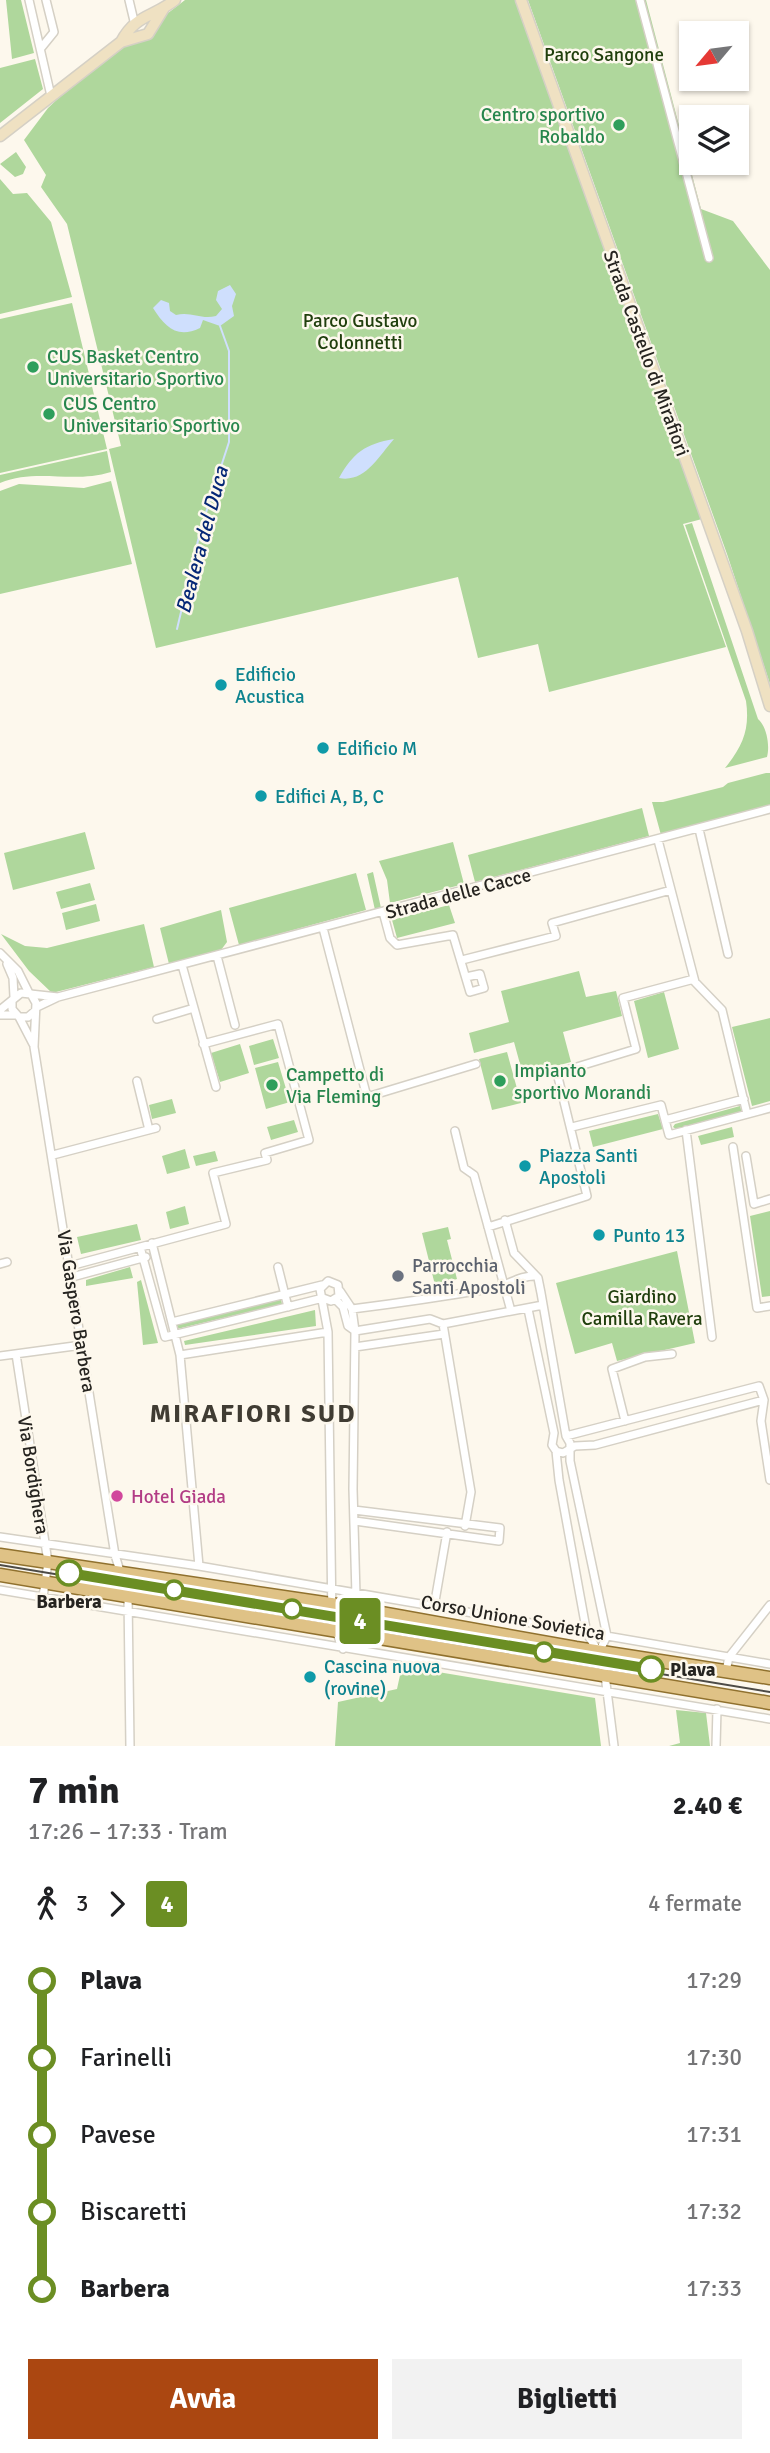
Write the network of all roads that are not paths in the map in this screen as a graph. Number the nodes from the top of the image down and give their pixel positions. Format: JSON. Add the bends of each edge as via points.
{"nodes":[{"id":1,"x":29,"y":0,"type":"edge"},
{"id":2,"x":46,"y":0,"type":"edge"},
{"id":3,"x":129,"y":0,"type":"edge"},
{"id":4,"x":175,"y":0,"type":"edge"},
{"id":5,"x":521,"y":0,"type":"edge"},
{"id":6,"x":640,"y":0,"type":"edge"},
{"id":7,"x":140,"y":25,"type":"junction"},
{"id":8,"x":41,"y":48,"type":"junction"},
{"id":9,"x":51,"y":96,"type":"junction"},
{"id":10,"x":0,"y":136,"type":"edge"},
{"id":11,"x":709,"y":258,"type":"dead end"},
{"id":12,"x":770,"y":706,"type":"edge"},
{"id":13,"x":770,"y":809,"type":"edge"},
{"id":14,"x":699,"y":829,"type":"junction"},
{"id":15,"x":658,"y":840,"type":"junction"},
{"id":16,"x":671,"y":890,"type":"junction"},
{"id":17,"x":383,"y":912,"type":"junction"},
{"id":18,"x":323,"y":928,"type":"junction"},
{"id":19,"x":728,"y":954,"type":"dead end"},
{"id":20,"x":217,"y":956,"type":"junction"},
{"id":21,"x":3,"y":957,"type":"edge"},
{"id":22,"x":462,"y":960,"type":"junction"},
{"id":23,"x":182,"y":965,"type":"junction"},
{"id":24,"x":466,"y":978,"type":"dead end"},
{"id":25,"x":694,"y":979,"type":"junction"},
{"id":26,"x":30,"y":994,"type":"junction"},
{"id":27,"x":58,"y":997,"type":"junction"},
{"id":28,"x":13,"y":999,"type":"junction"},
{"id":29,"x":36,"y":1008,"type":"junction"},
{"id":30,"x":194,"y":1008,"type":"junction"},
{"id":31,"x":0,"y":1010,"type":"edge"},
{"id":32,"x":0,"y":1015,"type":"edge"},
{"id":33,"x":17,"y":1016,"type":"junction"},
{"id":34,"x":157,"y":1019,"type":"dead end"},
{"id":35,"x":235,"y":1025,"type":"dead end"},
{"id":36,"x":203,"y":1044,"type":"junction"},
{"id":37,"x":34,"y":1046,"type":"junction"},
{"id":38,"x":476,"y":1064,"type":"dead end"},
{"id":39,"x":137,"y":1081,"type":"dead end"},
{"id":40,"x":216,"y":1087,"type":"dead end"},
{"id":41,"x":744,"y":1100,"type":"junction"},
{"id":42,"x":770,"y":1108,"type":"edge"},
{"id":43,"x":747,"y":1114,"type":"junction"},
{"id":44,"x":665,"y":1120,"type":"junction"},
{"id":45,"x":572,"y":1127,"type":"junction"},
{"id":46,"x":685,"y":1130,"type":"junction"},
{"id":47,"x":455,"y":1131,"type":"dead end"},
{"id":48,"x":733,"y":1147,"type":"dead end"},
{"id":49,"x":52,"y":1155,"type":"junction"},
{"id":50,"x":746,"y":1156,"type":"dead end"},
{"id":51,"x":770,"y":1199,"type":"edge"},
{"id":52,"x":505,"y":1220,"type":"junction"},
{"id":53,"x":488,"y":1227,"type":"junction"},
{"id":54,"x":152,"y":1243,"type":"junction"},
{"id":55,"x":140,"y":1247,"type":"junction"},
{"id":56,"x":154,"y":1254,"type":"junction"},
{"id":57,"x":143,"y":1258,"type":"junction"},
{"id":58,"x":70,"y":1265,"type":"junction"},
{"id":59,"x":278,"y":1267,"type":"dead end"},
{"id":60,"x":536,"y":1276,"type":"junction"},
{"id":61,"x":72,"y":1277,"type":"junction"},
{"id":62,"x":322,"y":1285,"type":"junction"},
{"id":63,"x":506,"y":1285,"type":"junction"},
{"id":64,"x":340,"y":1291,"type":"junction"},
{"id":65,"x":285,"y":1294,"type":"junction"},
{"id":66,"x":323,"y":1298,"type":"junction"},
{"id":67,"x":335,"y":1299,"type":"junction"},
{"id":68,"x":543,"y":1305,"type":"junction"},
{"id":69,"x":770,"y":1306,"type":"edge"},
{"id":70,"x":288,"y":1307,"type":"junction"},
{"id":71,"x":352,"y":1309,"type":"junction"},
{"id":72,"x":528,"y":1310,"type":"junction"},
{"id":73,"x":511,"y":1311,"type":"junction"},
{"id":74,"x":172,"y":1322,"type":"junction"},
{"id":75,"x":443,"y":1324,"type":"junction"},
{"id":76,"x":355,"y":1331,"type":"junction"},
{"id":77,"x":328,"y":1332,"type":"junction"},
{"id":78,"x":444,"y":1334,"type":"junction"},
{"id":79,"x":175,"y":1335,"type":"junction"},
{"id":80,"x":712,"y":1338,"type":"dead end"},
{"id":81,"x":82,"y":1345,"type":"junction"},
{"id":82,"x":355,"y":1347,"type":"junction"},
{"id":83,"x":16,"y":1354,"type":"junction"},
{"id":84,"x":672,"y":1354,"type":"dead end"},
{"id":85,"x":180,"y":1355,"type":"junction"},
{"id":86,"x":0,"y":1356,"type":"edge"},
{"id":87,"x":770,"y":1383,"type":"edge"},
{"id":88,"x":760,"y":1386,"type":"junction"},
{"id":89,"x":765,"y":1397,"type":"edge"},
{"id":90,"x":625,"y":1421,"type":"junction"},
{"id":91,"x":566,"y":1436,"type":"junction"},
{"id":92,"x":554,"y":1438,"type":"junction"},
{"id":93,"x":569,"y":1449,"type":"junction"},
{"id":94,"x":556,"y":1451,"type":"junction"},
{"id":95,"x":770,"y":1480,"type":"edge"},
{"id":96,"x":354,"y":1510,"type":"junction"},
{"id":97,"x":355,"y":1521,"type":"junction"},
{"id":98,"x":466,"y":1523,"type":"junction"},
{"id":99,"x":464,"y":1534,"type":"junction"},
{"id":100,"x":446,"y":1536,"type":"junction"},
{"id":101,"x":0,"y":1537,"type":"edge"},
{"id":102,"x":45,"y":1545,"type":"junction"},
{"id":103,"x":0,"y":1555,"type":"edge"},
{"id":104,"x":115,"y":1555,"type":"junction"},
{"id":105,"x":48,"y":1562,"type":"junction"},
{"id":106,"x":199,"y":1566,"type":"junction"},
{"id":107,"x":123,"y":1574,"type":"junction"},
{"id":108,"x":0,"y":1576,"type":"edge"},
{"id":109,"x":45,"y":1583,"type":"junction"},
{"id":110,"x":0,"y":1590,"type":"edge"},
{"id":111,"x":598,"y":1591,"type":"junction"},
{"id":112,"x":580,"y":1594,"type":"junction"},
{"id":113,"x":43,"y":1597,"type":"junction"},
{"id":114,"x":128,"y":1597,"type":"junction"},
{"id":115,"x":332,"y":1597,"type":"junction"},
{"id":116,"x":355,"y":1602,"type":"junction"},
{"id":117,"x":770,"y":1605,"type":"edge"},
{"id":118,"x":434,"y":1607,"type":"junction"},
{"id":119,"x":129,"y":1612,"type":"junction"},
{"id":120,"x":335,"y":1631,"type":"junction"},
{"id":121,"x":350,"y":1633,"type":"junction"},
{"id":122,"x":587,"y":1634,"type":"junction"},
{"id":123,"x":607,"y":1636,"type":"junction"},
{"id":124,"x":343,"y":1649,"type":"junction"},
{"id":125,"x":599,"y":1651,"type":"junction"},
{"id":126,"x":729,"y":1657,"type":"junction"},
{"id":127,"x":770,"y":1664,"type":"edge"},
{"id":128,"x":726,"y":1671,"type":"junction"},
{"id":129,"x":605,"y":1675,"type":"junction"},
{"id":130,"x":770,"y":1678,"type":"edge"},
{"id":131,"x":607,"y":1691,"type":"junction"},
{"id":132,"x":770,"y":1703,"type":"edge"},
{"id":133,"x":717,"y":1709,"type":"junction"},
{"id":134,"x":770,"y":1719,"type":"edge"},
{"id":135,"x":130,"y":1746,"type":"edge"},
{"id":136,"x":614,"y":1746,"type":"edge"},
{"id":137,"x":716,"y":1746,"type":"edge"}],
"edges":[{"from":1,"to":8,"type":"street"},
{"from":2,"to":8,"type":"street","via":[[54,32]]},
{"from":3,"to":7,"type":"street"},
{"from":4,"to":7,"type":"street"},
{"from":5,"to":12,"type":"street","name":"Strada Castello di Mirafiori"},
{"from":6,"to":11,"type":"street"},
{"from":7,"to":9,"type":"street"},
{"from":8,"to":9,"type":"street"},
{"from":9,"to":10,"type":"street"},
{"from":13,"to":14,"type":"street","name":"Strada delle Cacce"},
{"from":14,"to":15,"type":"street","name":"Strada delle Cacce"},
{"from":14,"to":19,"type":"street"},
{"from":15,"to":16,"type":"street"},
{"from":15,"to":17,"type":"street","name":"Strada delle Cacce"},
{"from":16,"to":22,"type":"street","via":[[552,923],[556,936]]},
{"from":16,"to":25,"type":"street"},
{"from":17,"to":18,"type":"street","name":"Strada delle Cacce"},
{"from":17,"to":22,"type":"street","via":[[394,944],[451,934]]},
{"from":18,"to":20,"type":"street","name":"Strada delle Cacce"},
{"from":18,"to":38,"type":"street","via":[[367,1097]]},
{"from":20,"to":23,"type":"street","name":"Strada delle Cacce"},
{"from":20,"to":35,"type":"street"},
{"from":21,"to":26,"type":"street","via":[[18,971]]},
{"from":21,"to":28,"type":"street","via":[[13,978]]},
{"from":22,"to":24,"type":"street"},
{"from":23,"to":27,"type":"street","name":"Strada delle Cacce"},
{"from":23,"to":30,"type":"street"},
{"from":25,"to":41,"type":"street","via":[[722,1010]]},
{"from":25,"to":45,"type":"street","via":[[624,998],[636,1049],[558,1073]]},
{"from":26,"to":27,"type":"street","name":"Strada delle Cacce"},
{"from":26,"to":28,"type":"street","name":"Strada delle Cacce"},
{"from":26,"to":29,"type":"street"},
{"from":27,"to":29,"type":"street","name":"Strada delle Cacce"},
{"from":28,"to":31,"type":"street","name":"Strada delle Cacce"},
{"from":28,"to":33,"type":"street"},
{"from":29,"to":33,"type":"street","name":"Strada delle Cacce","via":[[28,1017]]},
{"from":29,"to":37,"type":"street","name":"Via Gaspero Barbera"},
{"from":30,"to":34,"type":"street"},
{"from":30,"to":36,"type":"street"},
{"from":32,"to":33,"type":"street","name":"Strada delle Cacce"},
{"from":33,"to":37,"type":"street","name":"Via Gaspero Barbera"},
{"from":36,"to":40,"type":"street"},
{"from":36,"to":54,"type":"street","via":[[278,1024],[309,1140],[265,1153],[267,1160],[213,1173],[226,1224]]},
{"from":37,"to":49,"type":"street","name":"Via Gaspero Barbera"},
{"from":39,"to":49,"type":"street","via":[[153,1129]]},
{"from":41,"to":43,"type":"street"},
{"from":41,"to":44,"type":"street"},
{"from":42,"to":43,"type":"street"},
{"from":43,"to":46,"type":"street"},
{"from":44,"to":45,"type":"street","via":[[661,1105]]},
{"from":44,"to":46,"type":"street","via":[[668,1135]]},
{"from":45,"to":52,"type":"street","via":[[587,1196]]},
{"from":46,"to":80,"type":"street"},
{"from":47,"to":53,"type":"street","via":[[464,1168],[474,1175]]},
{"from":48,"to":69,"type":"street","via":[[757,1308]]},
{"from":49,"to":58,"type":"street","name":"Via Gaspero Barbera"},
{"from":50,"to":51,"type":"street","via":[[754,1203]]},
{"from":52,"to":53,"type":"street"},
{"from":52,"to":60,"type":"street","via":[[514,1253]]},
{"from":53,"to":63,"type":"street"},
{"from":54,"to":55,"type":"street"},
{"from":54,"to":56,"type":"street"},
{"from":55,"to":57,"type":"street"},
{"from":55,"to":58,"type":"street"},
{"from":56,"to":57,"type":"street"},
{"from":56,"to":74,"type":"street"},
{"from":57,"to":61,"type":"street"},
{"from":57,"to":79,"type":"street","via":[[165,1337]]},
{"from":58,"to":61,"type":"street","name":"Via Gaspero Barbera"},
{"from":59,"to":65,"type":"street"},
{"from":60,"to":63,"type":"street"},
{"from":60,"to":68,"type":"street"},
{"from":61,"to":81,"type":"street","name":"Via Gaspero Barbera"},
{"from":62,"to":64,"type":"street","via":[[334,1282]]},
{"from":62,"to":65,"type":"street"},
{"from":62,"to":66,"type":"street"},
{"from":63,"to":71,"type":"street"},
{"from":63,"to":73,"type":"street"},
{"from":64,"to":67,"type":"street"},
{"from":64,"to":71,"type":"street"},
{"from":65,"to":70,"type":"street"},
{"from":65,"to":74,"type":"street"},
{"from":66,"to":67,"type":"street"},
{"from":66,"to":70,"type":"street"},
{"from":66,"to":77,"type":"street"},
{"from":67,"to":76,"type":"street"},
{"from":68,"to":72,"type":"street"},
{"from":68,"to":91,"type":"street"},
{"from":70,"to":79,"type":"street"},
{"from":71,"to":76,"type":"street"},
{"from":72,"to":73,"type":"street"},
{"from":72,"to":92,"type":"street"},
{"from":73,"to":75,"type":"street"},
{"from":74,"to":79,"type":"street"},
{"from":75,"to":76,"type":"street","via":[[430,1319]]},
{"from":75,"to":78,"type":"street"},
{"from":76,"to":82,"type":"street"},
{"from":77,"to":85,"type":"street"},
{"from":77,"to":115,"type":"street"},
{"from":78,"to":82,"type":"street"},
{"from":78,"to":98,"type":"street","via":[[471,1492]]},
{"from":79,"to":85,"type":"street"},
{"from":81,"to":83,"type":"street"},
{"from":81,"to":104,"type":"street","name":"Via Gaspero Barbera"},
{"from":82,"to":96,"type":"street"},
{"from":83,"to":86,"type":"street"},
{"from":83,"to":102,"type":"street","name":"Via Bordighera"},
{"from":84,"to":90,"type":"street","via":[[645,1357],[612,1369]]},
{"from":85,"to":106,"type":"street"},
{"from":87,"to":88,"type":"street"},
{"from":88,"to":89,"type":"street"},
{"from":88,"to":90,"type":"street"},
{"from":89,"to":93,"type":"street"},
{"from":89,"to":95,"type":"street","via":[[761,1421]]},
{"from":90,"to":91,"type":"street"},
{"from":91,"to":92,"type":"street"},
{"from":91,"to":93,"type":"street"},
{"from":92,"to":94,"type":"street"},
{"from":93,"to":94,"type":"street"},
{"from":93,"to":111,"type":"street"},
{"from":94,"to":112,"type":"street"},
{"from":96,"to":97,"type":"street"},
{"from":96,"to":98,"type":"street"},
{"from":97,"to":100,"type":"street"},
{"from":97,"to":116,"type":"street"},
{"from":98,"to":99,"type":"street"},
{"from":98,"to":99,"type":"street","via":[[500,1528],[499,1541]]},
{"from":99,"to":100,"type":"street"},
{"from":100,"to":118,"type":"street","name":"Corso Unione Sovietica"},
{"from":101,"to":102,"type":"street","name":"Corso Unione Sovietica"},
{"from":102,"to":104,"type":"street","name":"Corso Unione Sovietica"},
{"from":102,"to":105,"type":"street","name":"Via Bordighera"},
{"from":103,"to":105,"type":"main road","name":"Corso Unione Sovietica"},
{"from":104,"to":106,"type":"street","name":"Corso Unione Sovietica"},
{"from":104,"to":107,"type":"street","name":"Via Gaspero Barbera"},
{"from":105,"to":107,"type":"main road","name":"Corso Unione Sovietica"},
{"from":105,"to":109,"type":"street","name":"Via Bordighera"},
{"from":106,"to":115,"type":"street","name":"Corso Unione Sovietica"},
{"from":107,"to":114,"type":"street","name":"Via Gaspero Barbera"},
{"from":107,"to":115,"type":"main road","name":"Corso Unione Sovietica"},
{"from":108,"to":109,"type":"main road"},
{"from":109,"to":113,"type":"street","name":"Via Bordighera"},
{"from":109,"to":114,"type":"main road"},
{"from":110,"to":113,"type":"street"},
{"from":111,"to":112,"type":"street"},
{"from":111,"to":123,"type":"street"},
{"from":112,"to":122,"type":"street"},
{"from":113,"to":119,"type":"street"},
{"from":114,"to":119,"type":"street","name":"Via Gaspero Barbera"},
{"from":114,"to":120,"type":"main road"},
{"from":115,"to":116,"type":"main road","name":"Corso Unione Sovietica"},
{"from":115,"to":120,"type":"street"},
{"from":116,"to":118,"type":"street","name":"Corso Unione Sovietica"},
{"from":116,"to":121,"type":"street"},
{"from":116,"to":125,"type":"main road","name":"Corso Unione Sovietica"},
{"from":117,"to":126,"type":"street"},
{"from":118,"to":122,"type":"street","name":"Corso Unione Sovietica"},
{"from":119,"to":124,"type":"street"},
{"from":119,"to":135,"type":"street","name":"Via Gaspero Barbera"},
{"from":120,"to":121,"type":"main road"},
{"from":120,"to":124,"type":"street"},
{"from":121,"to":129,"type":"main road"},
{"from":122,"to":123,"type":"street","name":"Corso Unione Sovietica"},
{"from":122,"to":125,"type":"street"},
{"from":123,"to":125,"type":"street"},
{"from":123,"to":126,"type":"street","name":"Corso Unione Sovietica"},
{"from":124,"to":131,"type":"street"},
{"from":125,"to":128,"type":"main road","name":"Corso Unione Sovietica"},
{"from":125,"to":129,"type":"street"},
{"from":126,"to":127,"type":"street","name":"Corso Unione Sovietica"},
{"from":126,"to":128,"type":"street"},
{"from":128,"to":130,"type":"main road","name":"Corso Unione Sovietica"},
{"from":129,"to":131,"type":"street"},
{"from":129,"to":132,"type":"main road"},
{"from":131,"to":133,"type":"street"},
{"from":131,"to":136,"type":"street"},
{"from":133,"to":134,"type":"street"},
{"from":133,"to":137,"type":"street"}]}
